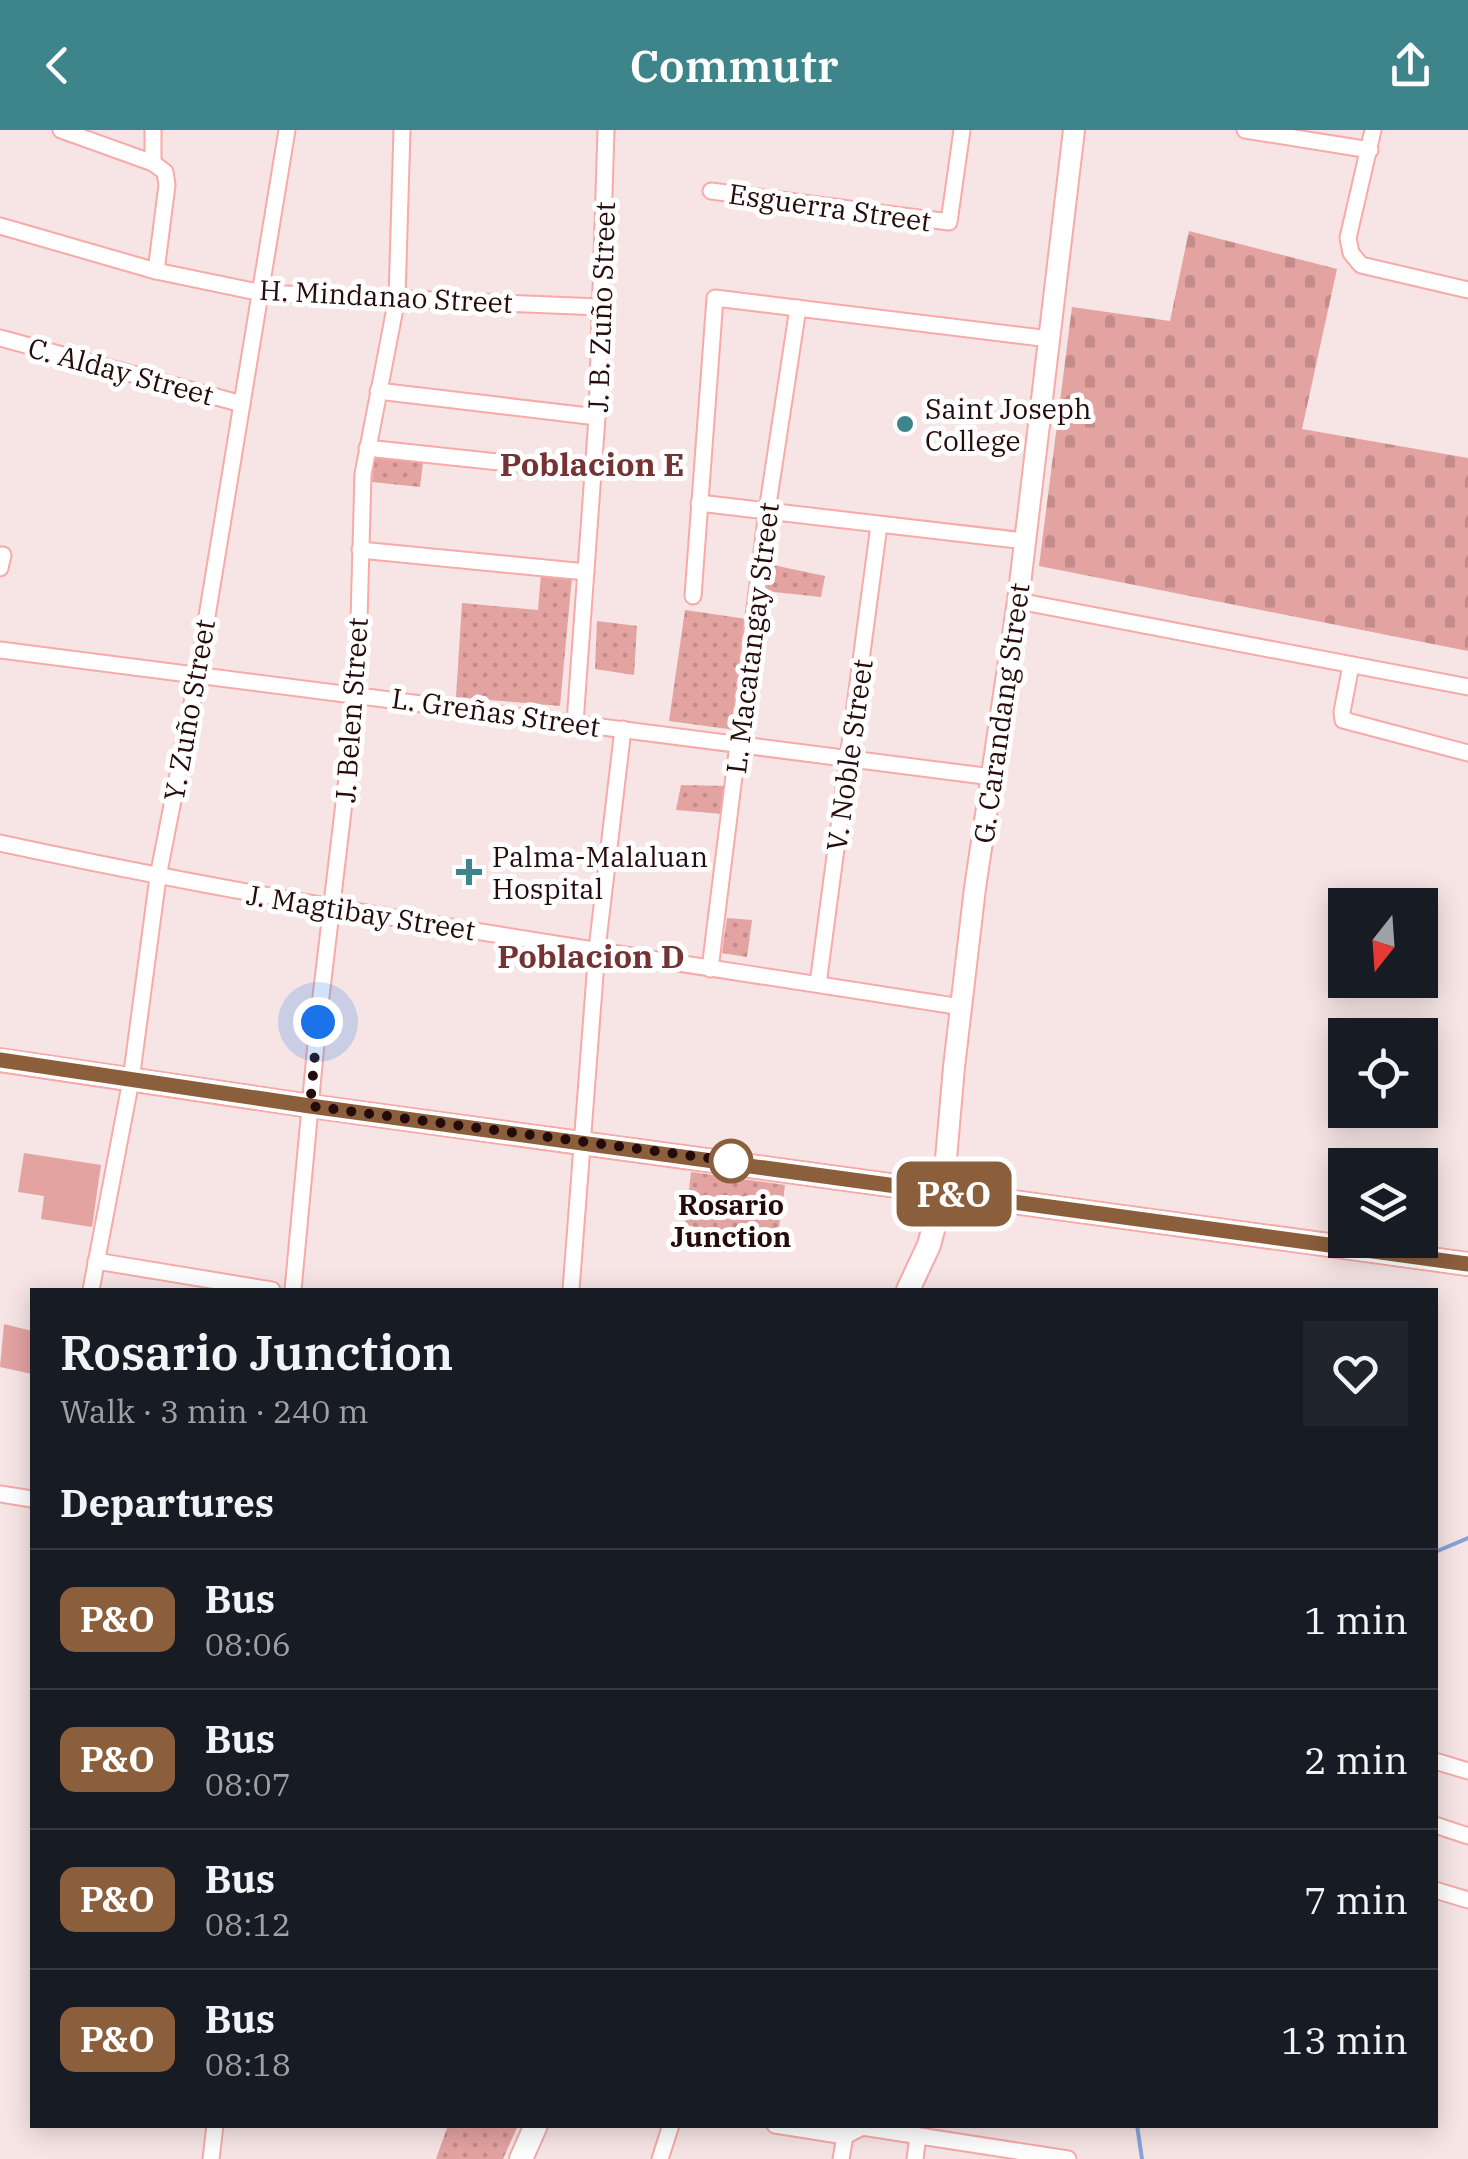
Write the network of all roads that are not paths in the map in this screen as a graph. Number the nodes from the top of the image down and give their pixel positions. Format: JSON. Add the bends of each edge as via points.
{"nodes":[{"id":1,"x":62,"y":130,"type":"edge"},
{"id":2,"x":153,"y":130,"type":"edge"},
{"id":3,"x":288,"y":130,"type":"edge"},
{"id":4,"x":402,"y":130,"type":"edge"},
{"id":5,"x":606,"y":130,"type":"edge"},
{"id":6,"x":962,"y":130,"type":"edge"},
{"id":7,"x":1074,"y":130,"type":"edge"},
{"id":8,"x":1245,"y":130,"type":"edge"},
{"id":9,"x":1373,"y":130,"type":"edge"},
{"id":10,"x":1370,"y":150,"type":"junction"},
{"id":11,"x":153,"y":162,"type":"junction"},
{"id":12,"x":711,"y":191,"type":"dead end"},
{"id":13,"x":0,"y":226,"type":"edge"},
{"id":14,"x":156,"y":271,"type":"junction"},
{"id":15,"x":1468,"y":290,"type":"edge"},
{"id":16,"x":262,"y":293,"type":"junction"},
{"id":17,"x":396,"y":298,"type":"junction"},
{"id":18,"x":600,"y":306,"type":"junction"},
{"id":19,"x":798,"y":308,"type":"junction"},
{"id":20,"x":0,"y":338,"type":"edge"},
{"id":21,"x":1050,"y":339,"type":"junction"},
{"id":22,"x":378,"y":391,"type":"junction"},
{"id":23,"x":242,"y":404,"type":"junction"},
{"id":24,"x":597,"y":418,"type":"junction"},
{"id":25,"x":366,"y":448,"type":"junction"},
{"id":26,"x":594,"y":472,"type":"junction"},
{"id":27,"x":700,"y":504,"type":"junction"},
{"id":28,"x":767,"y":510,"type":"junction"},
{"id":29,"x":879,"y":525,"type":"junction"},
{"id":30,"x":1025,"y":541,"type":"junction"},
{"id":31,"x":360,"y":550,"type":"junction"},
{"id":32,"x":0,"y":555,"type":"edge"},
{"id":33,"x":0,"y":568,"type":"edge"},
{"id":34,"x":586,"y":572,"type":"junction"},
{"id":35,"x":693,"y":596,"type":"dead end"},
{"id":36,"x":1018,"y":601,"type":"junction"},
{"id":37,"x":0,"y":650,"type":"edge"},
{"id":38,"x":1351,"y":665,"type":"junction"},
{"id":39,"x":197,"y":677,"type":"junction"},
{"id":40,"x":1468,"y":687,"type":"edge"},
{"id":41,"x":356,"y":693,"type":"junction"},
{"id":42,"x":574,"y":723,"type":"junction"},
{"id":43,"x":623,"y":728,"type":"junction"},
{"id":44,"x":740,"y":742,"type":"junction"},
{"id":45,"x":1468,"y":753,"type":"edge"},
{"id":46,"x":850,"y":756,"type":"junction"},
{"id":47,"x":992,"y":777,"type":"junction"},
{"id":48,"x":0,"y":843,"type":"edge"},
{"id":49,"x":158,"y":877,"type":"junction"},
{"id":50,"x":332,"y":909,"type":"junction"},
{"id":51,"x":597,"y":949,"type":"junction"},
{"id":52,"x":710,"y":969,"type":"junction"},
{"id":53,"x":818,"y":984,"type":"junction"},
{"id":54,"x":961,"y":1007,"type":"junction"},
{"id":55,"x":0,"y":1060,"type":"edge"},
{"id":56,"x":131,"y":1080,"type":"junction"},
{"id":57,"x":310,"y":1106,"type":"junction"},
{"id":58,"x":584,"y":1142,"type":"junction"},
{"id":59,"x":942,"y":1193,"type":"junction"},
{"id":60,"x":96,"y":1261,"type":"junction"},
{"id":61,"x":1468,"y":1264,"type":"edge"},
{"id":62,"x":90,"y":1288,"type":"edge"},
{"id":63,"x":260,"y":1288,"type":"edge"},
{"id":64,"x":292,"y":1288,"type":"edge"},
{"id":65,"x":571,"y":1288,"type":"edge"},
{"id":66,"x":909,"y":1288,"type":"edge"},
{"id":67,"x":0,"y":1494,"type":"edge"},
{"id":68,"x":30,"y":1500,"type":"edge"},
{"id":69,"x":1438,"y":1762,"type":"edge"},
{"id":70,"x":1468,"y":1772,"type":"edge"},
{"id":71,"x":1438,"y":1827,"type":"edge"},
{"id":72,"x":1468,"y":1836,"type":"edge"},
{"id":73,"x":1438,"y":1891,"type":"edge"},
{"id":74,"x":1468,"y":1900,"type":"edge"},
{"id":75,"x":215,"y":2128,"type":"edge"},
{"id":76,"x":535,"y":2128,"type":"edge"},
{"id":77,"x":670,"y":2128,"type":"edge"},
{"id":78,"x":795,"y":2128,"type":"edge"},
{"id":79,"x":857,"y":2128,"type":"edge"},
{"id":80,"x":868,"y":2128,"type":"edge"},
{"id":81,"x":845,"y":2136,"type":"junction"},
{"id":82,"x":918,"y":2136,"type":"junction"},
{"id":83,"x":988,"y":2153,"type":"edge"},
{"id":84,"x":1058,"y":2158,"type":"edge"},
{"id":85,"x":211,"y":2159,"type":"edge"},
{"id":86,"x":521,"y":2159,"type":"edge"},
{"id":87,"x":660,"y":2159,"type":"edge"},
{"id":88,"x":842,"y":2159,"type":"edge"},
{"id":89,"x":915,"y":2159,"type":"edge"}],
"edges":[{"from":1,"to":11,"type":"street"},
{"from":2,"to":11,"type":"street"},
{"from":3,"to":16,"type":"street","name":"Y. Zuño Street"},
{"from":4,"to":17,"type":"street","name":"J. Belen Street"},
{"from":5,"to":18,"type":"street","name":"J. B. Zuño Street"},
{"from":6,"to":12,"type":"street","name":"Esguerra Street","via":[[949,222]]},
{"from":7,"to":21,"type":"main road","name":"G. Carandang Street"},
{"from":8,"to":10,"type":"street"},
{"from":9,"to":10,"type":"street"},
{"from":10,"to":15,"type":"street","via":[[1350,253],[1362,264]]},
{"from":11,"to":14,"type":"street","via":[[165,172],[167,185]]},
{"from":13,"to":14,"type":"street","name":"H. Mindanao Street"},
{"from":14,"to":16,"type":"street","name":"H. Mindanao Street"},
{"from":16,"to":17,"type":"street","name":"H. Mindanao Street"},
{"from":16,"to":23,"type":"street","name":"Y. Zuño Street"},
{"from":17,"to":18,"type":"street","name":"H. Mindanao Street"},
{"from":17,"to":22,"type":"street","name":"J. Belen Street"},
{"from":18,"to":24,"type":"street","name":"J. B. Zuño Street"},
{"from":19,"to":21,"type":"street"},
{"from":19,"to":27,"type":"street","via":[[715,298]]},
{"from":19,"to":28,"type":"street","name":"L. Macatangay Street"},
{"from":20,"to":23,"type":"street","name":"C. Alday Street"},
{"from":21,"to":30,"type":"main road","name":"G. Carandang Street"},
{"from":22,"to":24,"type":"street"},
{"from":22,"to":25,"type":"street","name":"J. Belen Street"},
{"from":23,"to":39,"type":"street","name":"Y. Zuño Street"},
{"from":24,"to":26,"type":"street","name":"J. B. Zuño Street"},
{"from":25,"to":26,"type":"street"},
{"from":25,"to":31,"type":"street","name":"J. Belen Street"},
{"from":26,"to":34,"type":"street","name":"J. B. Zuño Street"},
{"from":27,"to":28,"type":"street"},
{"from":27,"to":35,"type":"street"},
{"from":28,"to":29,"type":"street"},
{"from":28,"to":44,"type":"street","name":"L. Macatangay Street"},
{"from":29,"to":30,"type":"street"},
{"from":29,"to":46,"type":"street","name":"V. Noble Street"},
{"from":30,"to":36,"type":"main road","name":"G. Carandang Street"},
{"from":31,"to":34,"type":"street"},
{"from":31,"to":41,"type":"street","name":"J. Belen Street"},
{"from":32,"to":33,"type":"street"},
{"from":34,"to":42,"type":"street","name":"J. B. Zuño Street"},
{"from":36,"to":38,"type":"street"},
{"from":36,"to":47,"type":"main road","name":"G. Carandang Street"},
{"from":37,"to":39,"type":"street","name":"L. Greñas Street"},
{"from":38,"to":40,"type":"street"},
{"from":38,"to":45,"type":"street","via":[[1343,720]]},
{"from":39,"to":41,"type":"street","name":"L. Greñas Street"},
{"from":39,"to":49,"type":"street","name":"Y. Zuño Street"},
{"from":41,"to":42,"type":"street","name":"L. Greñas Street"},
{"from":41,"to":50,"type":"street","name":"J. Belen Street"},
{"from":42,"to":43,"type":"street","name":"L. Greñas Street"},
{"from":43,"to":44,"type":"street","name":"L. Greñas Street"},
{"from":43,"to":51,"type":"street"},
{"from":44,"to":46,"type":"street","name":"L. Greñas Street"},
{"from":44,"to":52,"type":"street","name":"L. Macatangay Street"},
{"from":46,"to":47,"type":"street","name":"L. Greñas Street"},
{"from":46,"to":53,"type":"street","name":"V. Noble Street"},
{"from":47,"to":54,"type":"main road","name":"G. Carandang Street"},
{"from":48,"to":49,"type":"street","name":"J. Magtibay Street"},
{"from":49,"to":50,"type":"street","name":"J. Magtibay Street"},
{"from":49,"to":56,"type":"street","name":"Y. Zuño Street"},
{"from":50,"to":51,"type":"street","name":"J. Magtibay Street"},
{"from":50,"to":57,"type":"street","name":"J. Belen Street"},
{"from":51,"to":52,"type":"street","name":"J. Magtibay Street"},
{"from":51,"to":58,"type":"street"},
{"from":52,"to":53,"type":"street","name":"J. Magtibay Street"},
{"from":53,"to":54,"type":"street","name":"J. Magtibay Street"},
{"from":54,"to":59,"type":"main road","name":"G. Carandang Street"},
{"from":55,"to":56,"type":"main road"},
{"from":56,"to":57,"type":"main road"},
{"from":56,"to":60,"type":"street","name":"Y. Zuño Street"},
{"from":57,"to":58,"type":"main road"},
{"from":57,"to":64,"type":"street","name":"J. Belen Street"},
{"from":58,"to":59,"type":"main road"},
{"from":58,"to":65,"type":"street"},
{"from":59,"to":61,"type":"main road"},
{"from":59,"to":66,"type":"main road","name":"G. Carandang Street"},
{"from":60,"to":62,"type":"street","name":"Y. Zuño Street"},
{"from":60,"to":63,"type":"street"},
{"from":67,"to":68,"type":"street"},
{"from":69,"to":70,"type":"street"},
{"from":71,"to":72,"type":"street"},
{"from":73,"to":74,"type":"street"},
{"from":75,"to":85,"type":"street"},
{"from":76,"to":86,"type":"main road"},
{"from":77,"to":87,"type":"street"},
{"from":78,"to":81,"type":"street"},
{"from":79,"to":81,"type":"street"},
{"from":80,"to":82,"type":"street"},
{"from":81,"to":88,"type":"street"},
{"from":82,"to":83,"type":"street"},
{"from":82,"to":89,"type":"street"},
{"from":83,"to":84,"type":"street"}]}
